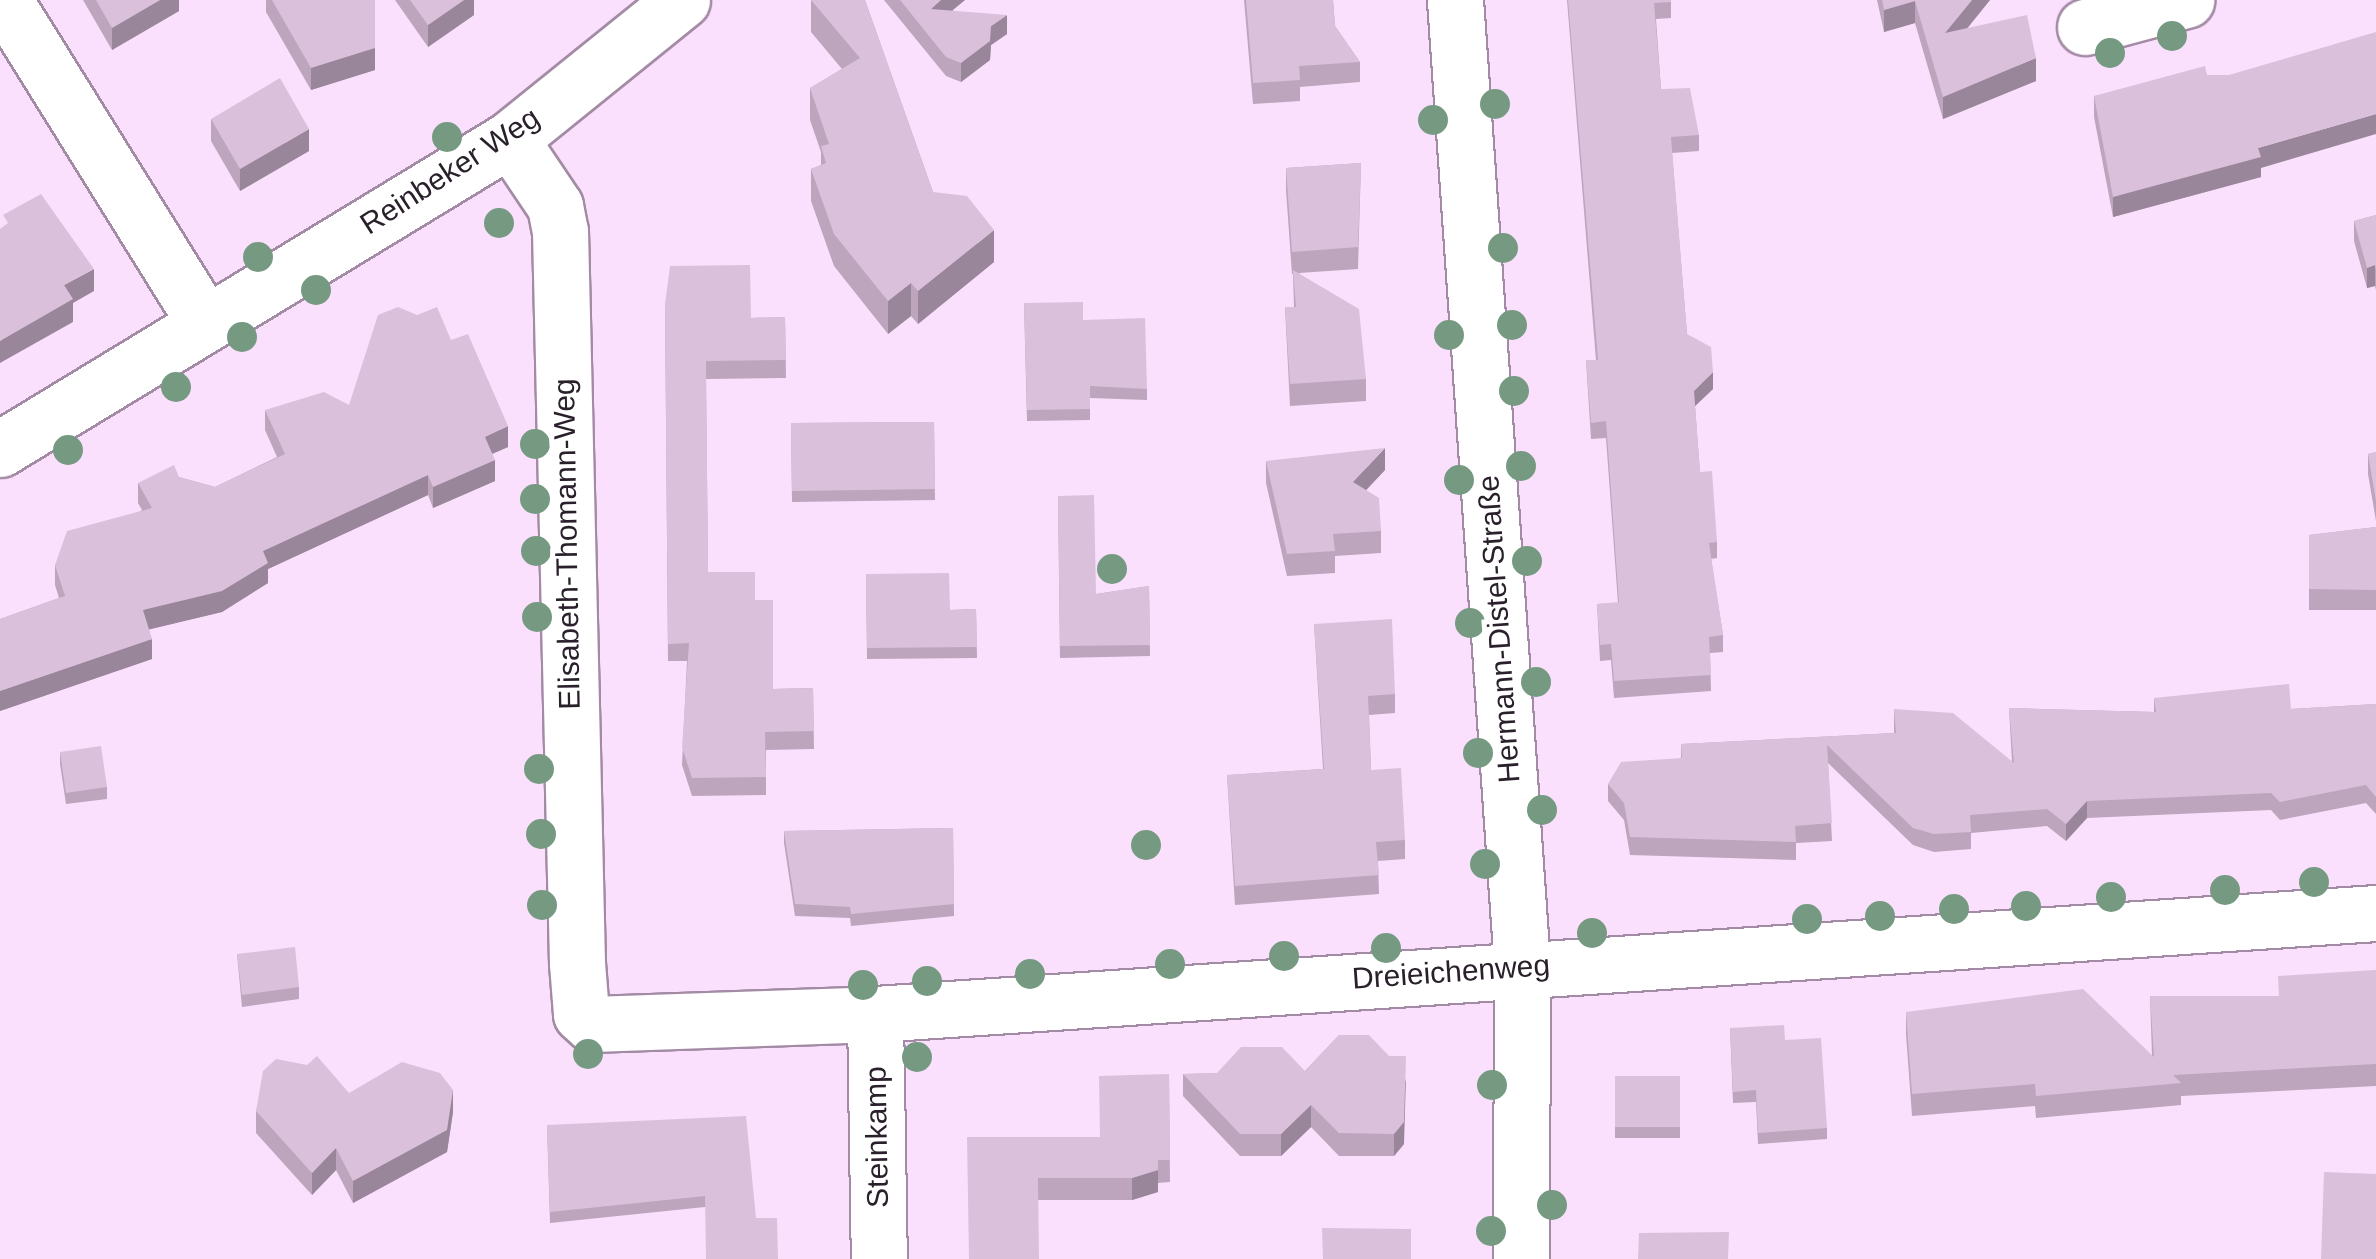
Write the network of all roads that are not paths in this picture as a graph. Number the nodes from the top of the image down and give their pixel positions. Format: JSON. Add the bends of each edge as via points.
{"nodes":[{"id":1,"x":4,"y":0,"type":"edge"},
{"id":2,"x":682,"y":0,"type":"edge"},
{"id":3,"x":1455,"y":0,"type":"edge"},
{"id":4,"x":2186,"y":0,"type":"edge"},
{"id":5,"x":2085,"y":26,"type":"dead end"},
{"id":6,"x":510,"y":139,"type":"junction"},
{"id":7,"x":205,"y":323,"type":"junction"},
{"id":8,"x":0,"y":449,"type":"edge"},
{"id":9,"x":2376,"y":913,"type":"edge"},
{"id":10,"x":577,"y":963,"type":"joint"},
{"id":11,"x":1522,"y":966,"type":"junction"},
{"id":12,"x":875,"y":1014,"type":"junction"},
{"id":13,"x":879,"y":1259,"type":"edge"},
{"id":14,"x":1521,"y":1259,"type":"edge"}],
"edges":[{"from":1,"to":7,"type":"street"},
{"from":2,"to":6,"type":"street","name":"Reinbeker Weg"},
{"from":3,"to":11,"type":"street","name":"Hermann-Distel-Straße"},
{"from":4,"to":5,"type":"street"},
{"from":6,"to":7,"type":"street","name":"Reinbeker Weg"},
{"from":6,"to":10,"type":"street","name":"Elisabeth-Thomann-Weg","via":[[555,206],[560,231]]},
{"from":7,"to":8,"type":"street","name":"Reinbeker Weg"},
{"from":9,"to":11,"type":"street","name":"Dreieichenweg"},
{"from":10,"to":12,"type":"street","name":"Dreieichenweg","via":[[581,1014],[602,1026]]},
{"from":11,"to":12,"type":"street","name":"Dreieichenweg"},
{"from":11,"to":14,"type":"street","name":"Hermann-Distel-Straße"},
{"from":12,"to":13,"type":"street","name":"Steinkamp"}]}
